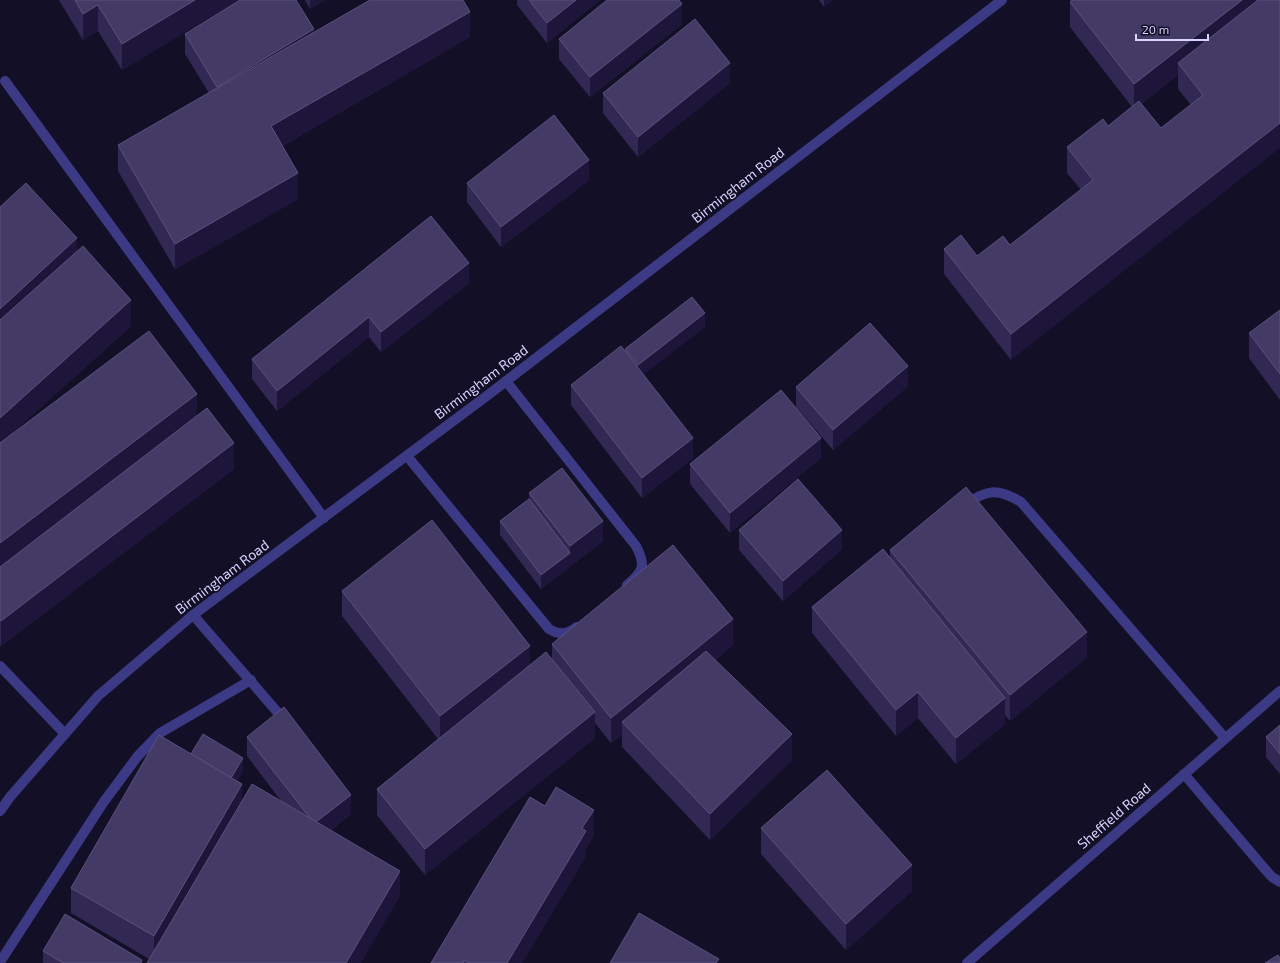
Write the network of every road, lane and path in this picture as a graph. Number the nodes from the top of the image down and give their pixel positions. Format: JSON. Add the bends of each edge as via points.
{"nodes":[{"id":1,"x":1002,"y":0,"type":"edge"},
{"id":2,"x":5,"y":81,"type":"dead end"},
{"id":3,"x":506,"y":381,"type":"junction"},
{"id":4,"x":407,"y":456,"type":"junction"},
{"id":5,"x":954,"y":514,"type":"edge"},
{"id":6,"x":324,"y":518,"type":"junction"},
{"id":7,"x":622,"y":589,"type":"edge"},
{"id":8,"x":193,"y":615,"type":"junction"},
{"id":9,"x":586,"y":620,"type":"edge"},
{"id":10,"x":0,"y":666,"type":"edge"},
{"id":11,"x":251,"y":680,"type":"junction"},
{"id":12,"x":1280,"y":691,"type":"edge"},
{"id":13,"x":292,"y":728,"type":"edge"},
{"id":14,"x":65,"y":734,"type":"junction"},
{"id":15,"x":1226,"y":738,"type":"junction"},
{"id":16,"x":1184,"y":774,"type":"junction"},
{"id":17,"x":0,"y":812,"type":"edge"},
{"id":18,"x":1280,"y":882,"type":"edge"},
{"id":19,"x":0,"y":962,"type":"edge"},
{"id":20,"x":967,"y":963,"type":"edge"}],
"edges":[{"from":1,"to":3,"type":"street","name":"Birmingham Road"},
{"from":2,"to":6,"type":"street"},
{"from":3,"to":4,"type":"street","name":"Birmingham Road"},
{"from":3,"to":7,"type":"street","via":[[636,546],[643,563],[634,579]]},
{"from":4,"to":6,"type":"street","name":"Birmingham Road"},
{"from":4,"to":9,"type":"street","via":[[549,629],[566,634]]},
{"from":5,"to":15,"type":"street","via":[[972,500],[988,493],[1004,493],[1021,502]]},
{"from":6,"to":8,"type":"street","name":"Birmingham Road"},
{"from":8,"to":11,"type":"street"},
{"from":8,"to":14,"type":"street","name":"Birmingham Road","via":[[98,696]]},
{"from":10,"to":14,"type":"street"},
{"from":11,"to":13,"type":"street"},
{"from":11,"to":19,"type":"street","via":[[160,733],[137,757],[103,803]]},
{"from":12,"to":15,"type":"street","name":"Sheffield Road"},
{"from":14,"to":17,"type":"street","name":"Birmingham Road"},
{"from":15,"to":16,"type":"street","name":"Sheffield Road"},
{"from":16,"to":18,"type":"street","via":[[1264,868]]},
{"from":16,"to":20,"type":"street","name":"Sheffield Road"}]}
